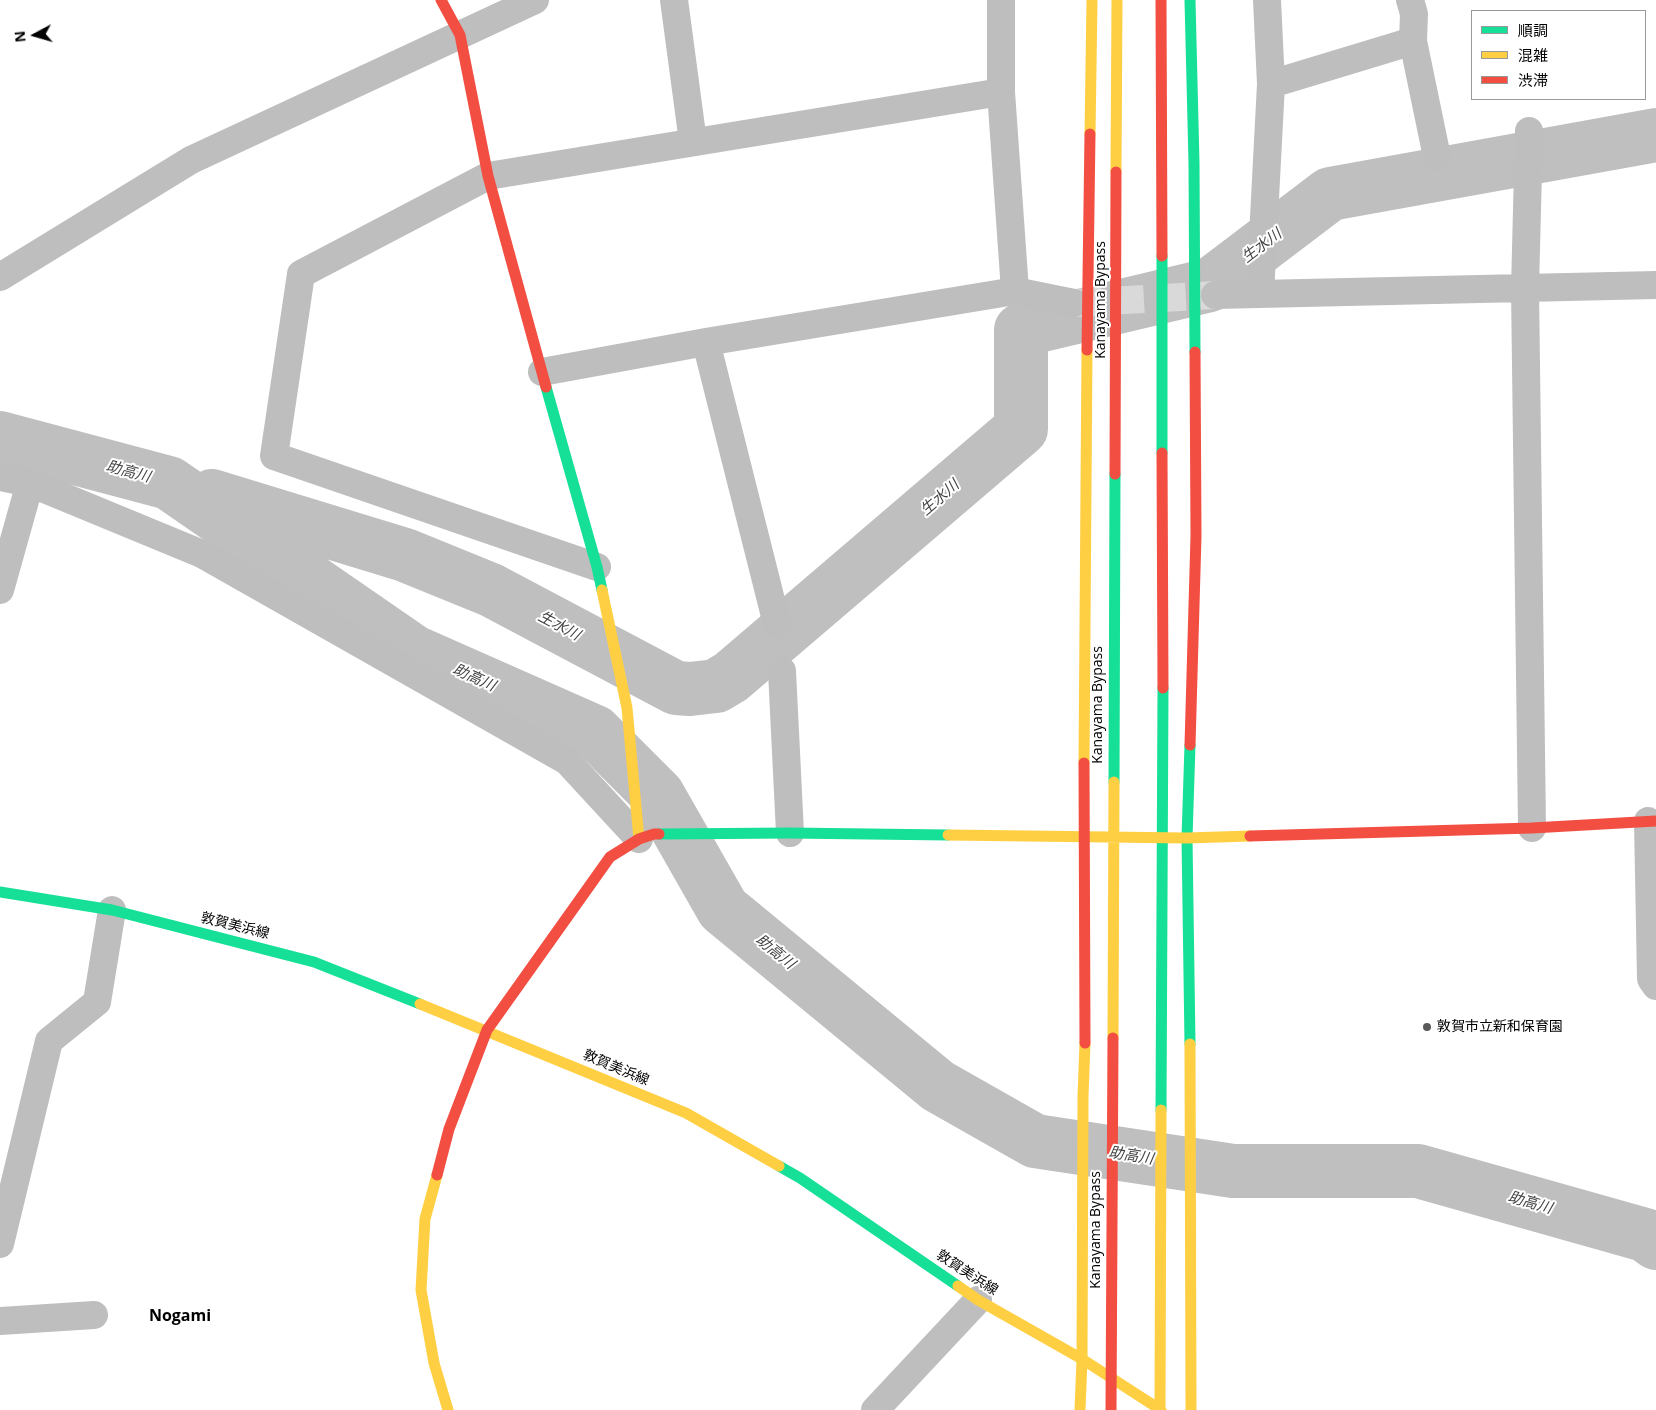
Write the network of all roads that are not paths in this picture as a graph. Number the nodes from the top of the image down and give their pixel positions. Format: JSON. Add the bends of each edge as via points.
{"nodes":[{"id":1,"x":441,"y":0,"type":"edge"},
{"id":2,"x":535,"y":0,"type":"edge"},
{"id":3,"x":674,"y":0,"type":"edge"},
{"id":4,"x":1001,"y":0,"type":"edge"},
{"id":5,"x":1092,"y":0,"type":"edge"},
{"id":6,"x":1118,"y":0,"type":"edge"},
{"id":7,"x":1161,"y":0,"type":"edge"},
{"id":8,"x":1190,"y":0,"type":"edge"},
{"id":9,"x":1267,"y":0,"type":"edge"},
{"id":10,"x":1410,"y":0,"type":"edge"},
{"id":11,"x":460,"y":35,"type":"junction"},
{"id":12,"x":1413,"y":41,"type":"junction"},
{"id":13,"x":1271,"y":84,"type":"junction"},
{"id":14,"x":1001,"y":92,"type":"junction"},
{"id":15,"x":1529,"y":131,"type":"dead end"},
{"id":16,"x":693,"y":142,"type":"junction"},
{"id":17,"x":1437,"y":158,"type":"dead end"},
{"id":18,"x":488,"y":176,"type":"junction"},
{"id":19,"x":0,"y":277,"type":"edge"},
{"id":20,"x":1656,"y":285,"type":"edge"},
{"id":21,"x":1525,"y":288,"type":"junction"},
{"id":22,"x":1015,"y":291,"type":"junction"},
{"id":23,"x":1260,"y":294,"type":"junction"},
{"id":24,"x":1215,"y":295,"type":"tunnel mouth"},
{"id":25,"x":1074,"y":303,"type":"tunnel mouth"},
{"id":26,"x":706,"y":342,"type":"junction"},
{"id":27,"x":542,"y":372,"type":"junction"},
{"id":28,"x":0,"y":477,"type":"edge"},
{"id":29,"x":30,"y":482,"type":"junction"},
{"id":30,"x":597,"y":567,"type":"junction"},
{"id":31,"x":0,"y":590,"type":"edge"},
{"id":32,"x":777,"y":624,"type":"dead end"},
{"id":33,"x":782,"y":671,"type":"dead end"},
{"id":34,"x":1652,"y":821,"type":"edge"},
{"id":35,"x":1532,"y":828,"type":"junction"},
{"id":36,"x":790,"y":833,"type":"junction"},
{"id":37,"x":1084,"y":836,"type":"junction"},
{"id":38,"x":647,"y":837,"type":"junction"},
{"id":39,"x":1187,"y":838,"type":"junction"},
{"id":40,"x":0,"y":892,"type":"edge"},
{"id":41,"x":112,"y":910,"type":"junction"},
{"id":42,"x":1656,"y":986,"type":"edge"},
{"id":43,"x":487,"y":1030,"type":"junction"},
{"id":44,"x":0,"y":1244,"type":"edge"},
{"id":45,"x":978,"y":1300,"type":"junction"},
{"id":46,"x":94,"y":1315,"type":"dead end"},
{"id":47,"x":0,"y":1320,"type":"edge"},
{"id":48,"x":1082,"y":1359,"type":"junction"},
{"id":49,"x":448,"y":1410,"type":"edge"},
{"id":50,"x":875,"y":1410,"type":"edge"},
{"id":51,"x":1080,"y":1410,"type":"edge"},
{"id":52,"x":1111,"y":1410,"type":"edge"},
{"id":53,"x":1160,"y":1410,"type":"edge"},
{"id":54,"x":1191,"y":1410,"type":"edge"}],
"edges":[{"from":1,"to":11,"type":"main road"},
{"from":2,"to":11,"type":"street"},
{"from":3,"to":16,"type":"street"},
{"from":4,"to":14,"type":"street"},
{"from":5,"to":37,"type":"main road"},
{"from":6,"to":52,"type":"main road","name":"Kanayama Bypass"},
{"from":7,"to":53,"type":"main road"},
{"from":8,"to":39,"type":"main road","via":[[1196,536]]},
{"from":9,"to":13,"type":"street"},
{"from":10,"to":12,"type":"street","via":[[1414,14]]},
{"from":11,"to":18,"type":"main road"},
{"from":11,"to":19,"type":"street","via":[[191,160]]},
{"from":12,"to":13,"type":"street"},
{"from":12,"to":17,"type":"street"},
{"from":13,"to":23,"type":"street"},
{"from":14,"to":16,"type":"street"},
{"from":14,"to":22,"type":"street"},
{"from":15,"to":21,"type":"street"},
{"from":16,"to":18,"type":"street"},
{"from":18,"to":27,"type":"main road"},
{"from":18,"to":30,"type":"street","via":[[301,274],[274,456]]},
{"from":20,"to":21,"type":"street"},
{"from":21,"to":23,"type":"street"},
{"from":21,"to":35,"type":"street"},
{"from":22,"to":25,"type":"street"},
{"from":22,"to":26,"type":"street"},
{"from":23,"to":24,"type":"street"},
{"from":26,"to":27,"type":"street"},
{"from":26,"to":32,"type":"street"},
{"from":27,"to":30,"type":"main road"},
{"from":28,"to":29,"type":"street"},
{"from":29,"to":31,"type":"street"},
{"from":29,"to":38,"type":"street","via":[[202,554],[567,761]]},
{"from":30,"to":38,"type":"main road","via":[[627,708]]},
{"from":33,"to":36,"type":"street"},
{"from":34,"to":35,"type":"main road"},
{"from":34,"to":42,"type":"street","via":[[1651,979]]},
{"from":35,"to":39,"type":"main road"},
{"from":36,"to":37,"type":"main road"},
{"from":36,"to":38,"type":"main road"},
{"from":37,"to":39,"type":"main road"},
{"from":37,"to":48,"type":"main road","via":[[1086,1016]]},
{"from":38,"to":43,"type":"main road","via":[[610,857]]},
{"from":39,"to":54,"type":"main road"},
{"from":40,"to":41,"type":"main road","name":"敦賀美浜線"},
{"from":41,"to":43,"type":"main road","name":"敦賀美浜線","via":[[314,962]]},
{"from":41,"to":44,"type":"street","via":[[97,1002],[49,1042]]},
{"from":43,"to":45,"type":"main road","name":"敦賀美浜線","via":[[686,1113],[800,1178]]},
{"from":43,"to":49,"type":"main road","via":[[449,1129],[425,1220],[421,1290],[434,1363]]},
{"from":45,"to":48,"type":"main road","name":"敦賀美浜線"},
{"from":45,"to":50,"type":"street"},
{"from":46,"to":47,"type":"street"},
{"from":48,"to":51,"type":"main road"},
{"from":48,"to":53,"type":"main road","name":"敦賀美浜線"}]}
